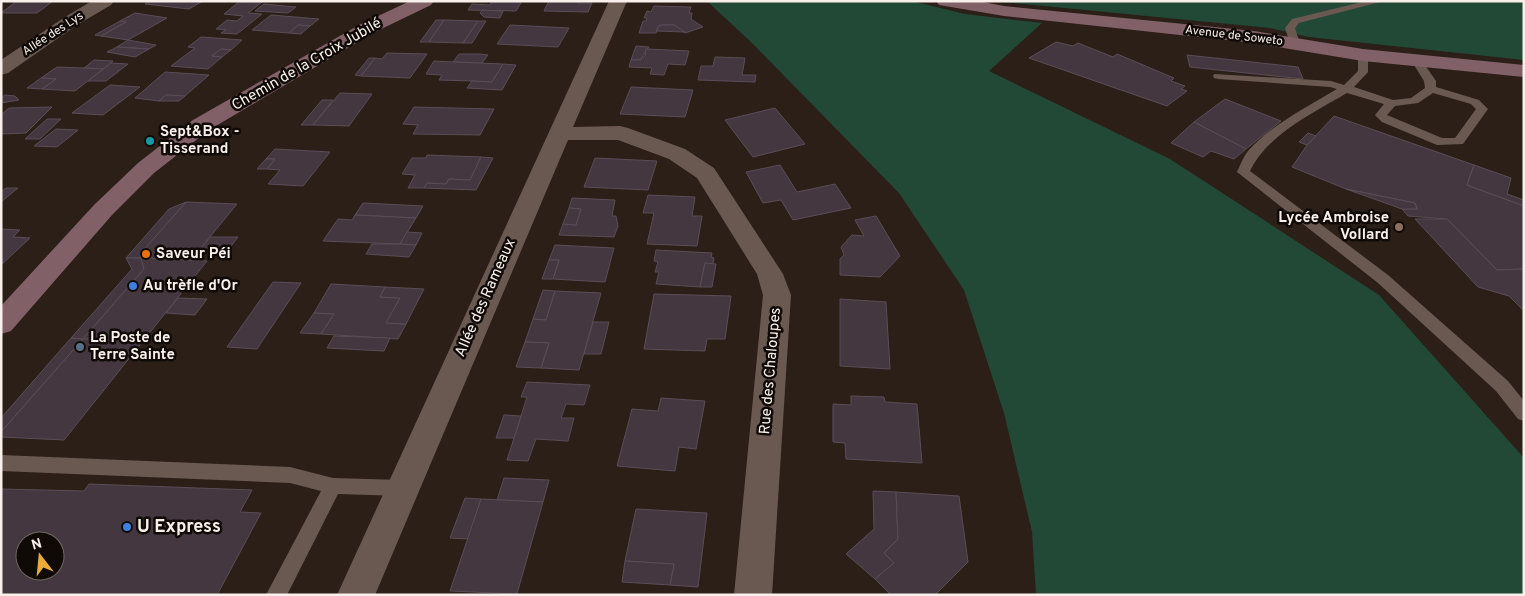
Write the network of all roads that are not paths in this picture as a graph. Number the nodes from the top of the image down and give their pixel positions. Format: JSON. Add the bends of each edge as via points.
{"nodes":[{"id":1,"x":105,"y":1,"type":"edge"},
{"id":2,"x":425,"y":1,"type":"edge"},
{"id":3,"x":618,"y":1,"type":"edge"},
{"id":4,"x":945,"y":1,"type":"edge"},
{"id":5,"x":1380,"y":1,"type":"edge"},
{"id":6,"x":1295,"y":44,"type":"junction"},
{"id":7,"x":1363,"y":54,"type":"junction"},
{"id":8,"x":1416,"y":60,"type":"junction"},
{"id":9,"x":1,"y":69,"type":"edge"},
{"id":10,"x":1524,"y":71,"type":"edge"},
{"id":11,"x":1218,"y":76,"type":"dead end"},
{"id":12,"x":1346,"y":88,"type":"junction"},
{"id":13,"x":1431,"y":89,"type":"junction"},
{"id":14,"x":1392,"y":103,"type":"junction"},
{"id":15,"x":559,"y":134,"type":"junction"},
{"id":16,"x":1,"y":324,"type":"edge"},
{"id":17,"x":1524,"y":414,"type":"edge"},
{"id":18,"x":1,"y":463,"type":"edge"},
{"id":19,"x":333,"y":486,"type":"junction"},
{"id":20,"x":402,"y":488,"type":"junction"},
{"id":21,"x":276,"y":595,"type":"edge"},
{"id":22,"x":356,"y":595,"type":"edge"},
{"id":23,"x":753,"y":595,"type":"edge"}],
"edges":[{"from":1,"to":9,"type":"street","name":"Allée des Lys"},
{"from":2,"to":16,"type":"street","name":"Chemin de la Croix Jubilé","via":[[366,29],[201,125],[146,168],[103,210]]},
{"from":3,"to":15,"type":"street","name":"Allée des Rameaux"},
{"from":4,"to":6,"type":"street","name":"Avenue de Soweto","via":[[1004,11]]},
{"from":5,"to":6,"type":"lane","via":[[1296,21],[1290,28]]},
{"from":6,"to":7,"type":"street","name":"Avenue de Soweto"},
{"from":7,"to":8,"type":"street","name":"Avenue de Soweto"},
{"from":7,"to":12,"type":"lane","via":[[1363,72]]},
{"from":8,"to":10,"type":"street","name":"Avenue de Soweto"},
{"from":8,"to":13,"type":"lane","via":[[1430,81]]},
{"from":11,"to":12,"type":"lane","via":[[1331,84]]},
{"from":12,"to":14,"type":"lane"},
{"from":12,"to":17,"type":"lane","via":[[1295,118],[1274,135],[1252,154],[1243,172],[1383,279],[1502,386]]},
{"from":13,"to":14,"type":"lane","via":[[1414,101]]},
{"from":13,"to":14,"type":"lane","via":[[1475,102],[1482,109],[1459,141],[1441,142],[1386,120],[1381,115]]},
{"from":15,"to":20,"type":"street","name":"Allée des Rameaux"},
{"from":15,"to":23,"type":"street","name":"Rue des Chaloupes","via":[[620,132],[677,154],[706,173],[770,274],[777,295]]},
{"from":18,"to":19,"type":"lane","via":[[290,475]]},
{"from":19,"to":20,"type":"lane"},
{"from":19,"to":21,"type":"lane"},
{"from":20,"to":22,"type":"street","name":"Allée des Rameaux"}]}
